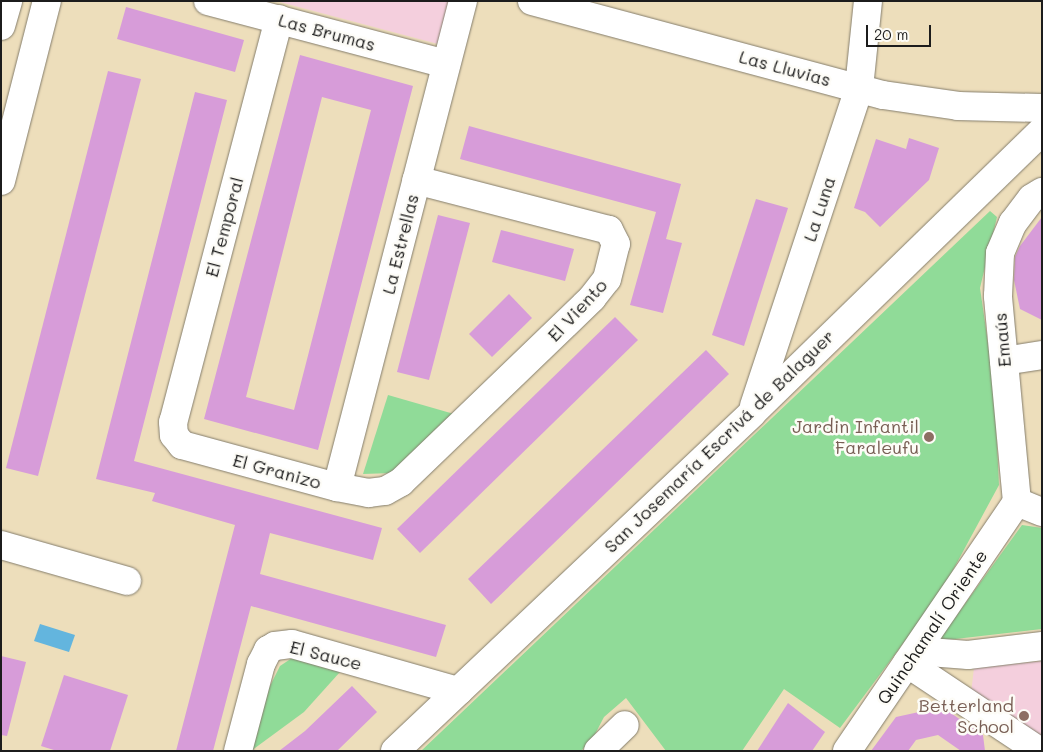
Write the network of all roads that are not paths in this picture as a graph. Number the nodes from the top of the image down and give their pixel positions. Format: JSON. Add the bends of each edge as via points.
{"nodes":[{"id":1,"x":8,"y":1,"type":"edge"},
{"id":2,"x":47,"y":1,"type":"edge"},
{"id":3,"x":208,"y":1,"type":"edge"},
{"id":4,"x":462,"y":1,"type":"edge"},
{"id":5,"x":532,"y":1,"type":"edge"},
{"id":6,"x":868,"y":1,"type":"edge"},
{"id":7,"x":279,"y":20,"type":"junction"},
{"id":8,"x":1,"y":26,"type":"edge"},
{"id":9,"x":446,"y":64,"type":"junction"},
{"id":10,"x":858,"y":88,"type":"junction"},
{"id":11,"x":1042,"y":108,"type":"edge"},
{"id":12,"x":1042,"y":131,"type":"edge"},
{"id":13,"x":416,"y":180,"type":"junction"},
{"id":14,"x":1,"y":181,"type":"edge"},
{"id":15,"x":1042,"y":192,"type":"edge"},
{"id":16,"x":1042,"y":355,"type":"edge"},
{"id":17,"x":1004,"y":361,"type":"junction"},
{"id":18,"x":752,"y":413,"type":"junction"},
{"id":19,"x":174,"y":435,"type":"joint"},
{"id":20,"x":337,"y":487,"type":"junction"},
{"id":21,"x":385,"y":491,"type":"joint"},
{"id":22,"x":1016,"y":502,"type":"junction"},
{"id":23,"x":1042,"y":512,"type":"edge"},
{"id":24,"x":1,"y":545,"type":"edge"},
{"id":25,"x":127,"y":581,"type":"dead end"},
{"id":26,"x":1042,"y":646,"type":"edge"},
{"id":27,"x":912,"y":657,"type":"junction"},
{"id":28,"x":458,"y":691,"type":"junction"},
{"id":29,"x":625,"y":725,"type":"dead end"},
{"id":30,"x":238,"y":751,"type":"edge"},
{"id":31,"x":395,"y":751,"type":"edge"},
{"id":32,"x":598,"y":751,"type":"edge"},
{"id":33,"x":847,"y":751,"type":"edge"},
{"id":34,"x":1039,"y":751,"type":"edge"}],
"edges":[{"from":1,"to":8,"type":"street"},
{"from":2,"to":14,"type":"street"},
{"from":3,"to":7,"type":"street","name":"Las Brumas"},
{"from":4,"to":9,"type":"street","name":"La Estrellas"},
{"from":5,"to":10,"type":"street","name":"Las Lluvias"},
{"from":6,"to":10,"type":"street","name":"La Luna"},
{"from":7,"to":9,"type":"street","name":"Las Brumas"},
{"from":7,"to":19,"type":"street","name":"El Temporal","via":[[173,422]]},
{"from":9,"to":13,"type":"street","name":"La Estrellas"},
{"from":10,"to":11,"type":"street","name":"Las Lluvias","via":[[942,104]]},
{"from":10,"to":18,"type":"street","name":"La Luna"},
{"from":12,"to":18,"type":"street","name":"San Josemaría Escrivá de Balaguer"},
{"from":13,"to":20,"type":"street","name":"La Estrellas"},
{"from":13,"to":21,"type":"street","name":"El Viento","via":[[603,228],[614,234],[616,244],[607,279],[592,298],[401,482]]},
{"from":15,"to":17,"type":"street","name":"Emaús","via":[[1032,198],[1013,223],[1000,253],[998,296]]},
{"from":16,"to":17,"type":"street"},
{"from":17,"to":22,"type":"street","name":"Emaús"},
{"from":18,"to":28,"type":"street","name":"San Josemaría Escrivá de Balaguer"},
{"from":19,"to":20,"type":"street","name":"El Granizo","via":[[188,447]]},
{"from":20,"to":21,"type":"street","name":"El Granizo","via":[[368,493]]},
{"from":22,"to":23,"type":"street"},
{"from":22,"to":27,"type":"street","name":"Quinchamalí Oriente"},
{"from":24,"to":25,"type":"street"},
{"from":26,"to":27,"type":"street","via":[[968,655]]},
{"from":27,"to":33,"type":"street","name":"Quinchamalí Oriente"},
{"from":27,"to":34,"type":"street"},
{"from":28,"to":30,"type":"street","name":"El Sauce","via":[[292,644],[276,646],[268,650],[261,664]]},
{"from":28,"to":31,"type":"street","name":"San Josemaría Escrivá de Balaguer"},
{"from":29,"to":32,"type":"street"}]}
